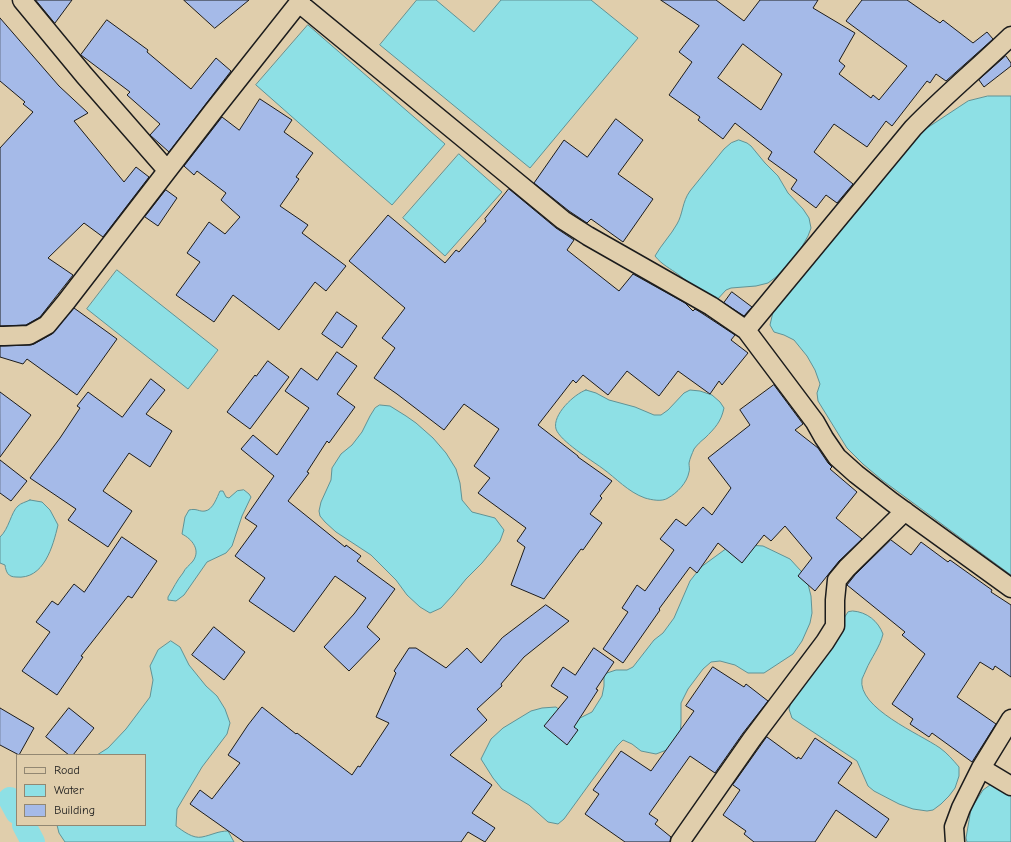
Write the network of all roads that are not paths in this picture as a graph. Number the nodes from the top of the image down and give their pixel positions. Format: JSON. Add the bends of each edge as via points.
{"nodes":[{"id":1,"x":22,"y":0,"type":"edge"},
{"id":2,"x":300,"y":1,"type":"edge"},
{"id":3,"x":1011,"y":36,"type":"edge"},
{"id":4,"x":167,"y":170,"type":"junction"},
{"id":5,"x":746,"y":330,"type":"junction"},
{"id":6,"x":0,"y":336,"type":"edge"},
{"id":7,"x":905,"y":511,"type":"junction"},
{"id":8,"x":1011,"y":588,"type":"edge"},
{"id":9,"x":1011,"y":719,"type":"edge"},
{"id":10,"x":981,"y":768,"type":"junction"},
{"id":11,"x":1011,"y":786,"type":"edge"},
{"id":12,"x":680,"y":842,"type":"edge"},
{"id":13,"x":956,"y":842,"type":"edge"}],
"edges":[{"from":1,"to":4,"type":"street"},
{"from":2,"to":4,"type":"street"},
{"from":2,"to":5,"type":"street","via":[[562,220],[711,306]]},
{"from":3,"to":5,"type":"street","via":[[913,128]]},
{"from":4,"to":6,"type":"street","via":[[47,325],[29,335]]},
{"from":5,"to":7,"type":"street","via":[[815,422],[837,458]]},
{"from":7,"to":8,"type":"street"},
{"from":7,"to":12,"type":"street","via":[[838,580],[834,600],[835,626]]},
{"from":9,"to":10,"type":"street"},
{"from":10,"to":11,"type":"street"},
{"from":10,"to":13,"type":"street","via":[[954,826]]}]}
